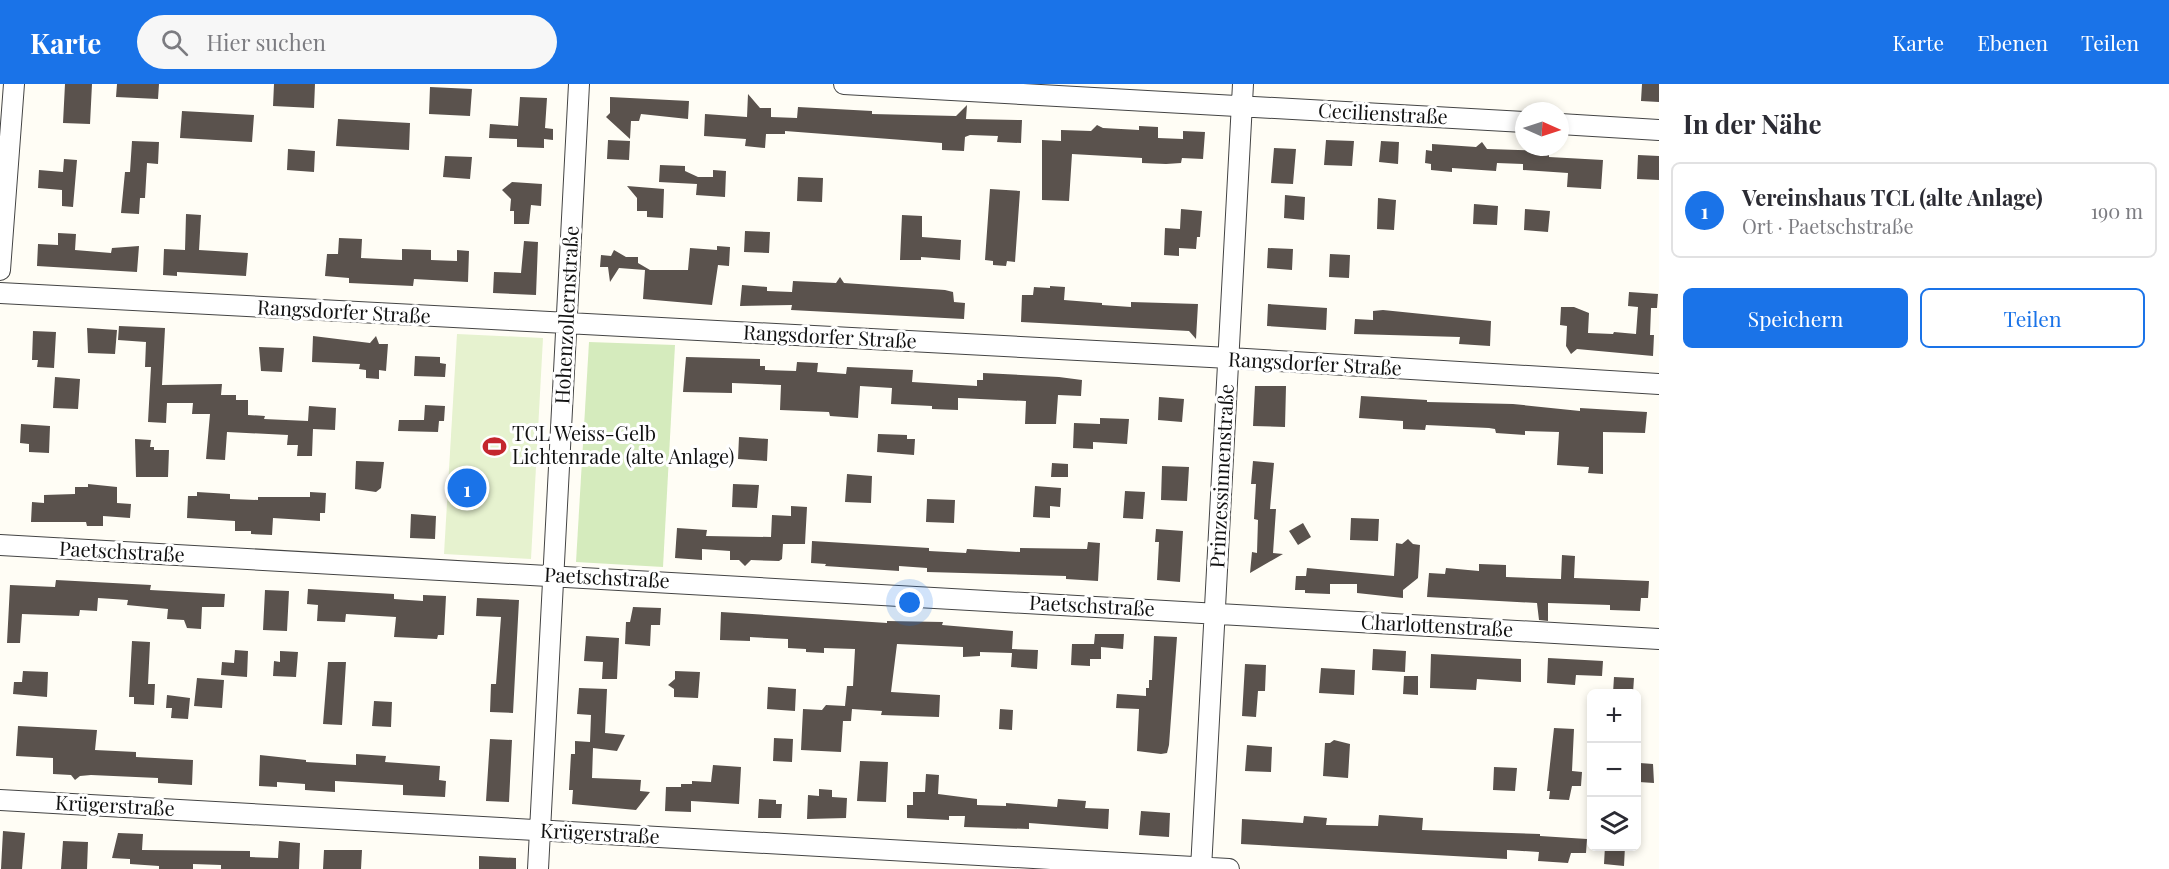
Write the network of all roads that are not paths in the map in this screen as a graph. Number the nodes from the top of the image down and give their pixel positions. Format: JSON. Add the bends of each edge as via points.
{"nodes":[{"id":1,"x":14,"y":84,"type":"edge"},
{"id":2,"x":579,"y":84,"type":"edge"},
{"id":3,"x":844,"y":84,"type":"edge"},
{"id":4,"x":1243,"y":84,"type":"edge"},
{"id":5,"x":1242,"y":106,"type":"junction"},
{"id":6,"x":1515,"y":121,"type":"edge"},
{"id":7,"x":1569,"y":125,"type":"edge"},
{"id":8,"x":1659,"y":130,"type":"edge"},
{"id":9,"x":0,"y":270,"type":"edge"},
{"id":10,"x":0,"y":293,"type":"edge"},
{"id":11,"x":567,"y":323,"type":"junction"},
{"id":12,"x":1229,"y":358,"type":"junction"},
{"id":13,"x":1659,"y":384,"type":"edge"},
{"id":14,"x":0,"y":545,"type":"edge"},
{"id":15,"x":553,"y":575,"type":"junction"},
{"id":16,"x":1214,"y":613,"type":"junction"},
{"id":17,"x":1659,"y":639,"type":"edge"},
{"id":18,"x":0,"y":800,"type":"edge"},
{"id":19,"x":540,"y":830,"type":"junction"},
{"id":20,"x":1201,"y":868,"type":"edge"},
{"id":21,"x":538,"y":869,"type":"edge"},
{"id":22,"x":1229,"y":869,"type":"edge"}],
"edges":[{"from":1,"to":9,"type":"street"},
{"from":2,"to":11,"type":"street","name":"Hohenzollernstraße"},
{"from":3,"to":5,"type":"street","name":"Cecilienstraße"},
{"from":4,"to":5,"type":"street","name":"Prinzessinnenstraße"},
{"from":5,"to":6,"type":"street","name":"Cecilienstraße"},
{"from":5,"to":12,"type":"street","name":"Prinzessinnenstraße"},
{"from":7,"to":8,"type":"street"},
{"from":10,"to":11,"type":"street","name":"Rangsdorfer Straße"},
{"from":11,"to":12,"type":"street","name":"Rangsdorfer Straße"},
{"from":11,"to":15,"type":"street","name":"Hohenzollernstraße"},
{"from":12,"to":13,"type":"street","name":"Rangsdorfer Straße"},
{"from":12,"to":16,"type":"street","name":"Prinzessinnenstraße"},
{"from":14,"to":15,"type":"street","name":"Paetschstraße"},
{"from":15,"to":16,"type":"street","name":"Paetschstraße"},
{"from":15,"to":19,"type":"street","name":"Hohenzollernstraße"},
{"from":16,"to":17,"type":"street","name":"Charlottenstraße"},
{"from":16,"to":20,"type":"street","name":"Prinzessinnenstraße"},
{"from":18,"to":19,"type":"street","name":"Krügerstraße"},
{"from":19,"to":20,"type":"street","name":"Krügerstraße"},
{"from":19,"to":21,"type":"street","name":"Hohenzollernstraße"},
{"from":20,"to":22,"type":"street","name":"Krügerstraße"}]}
